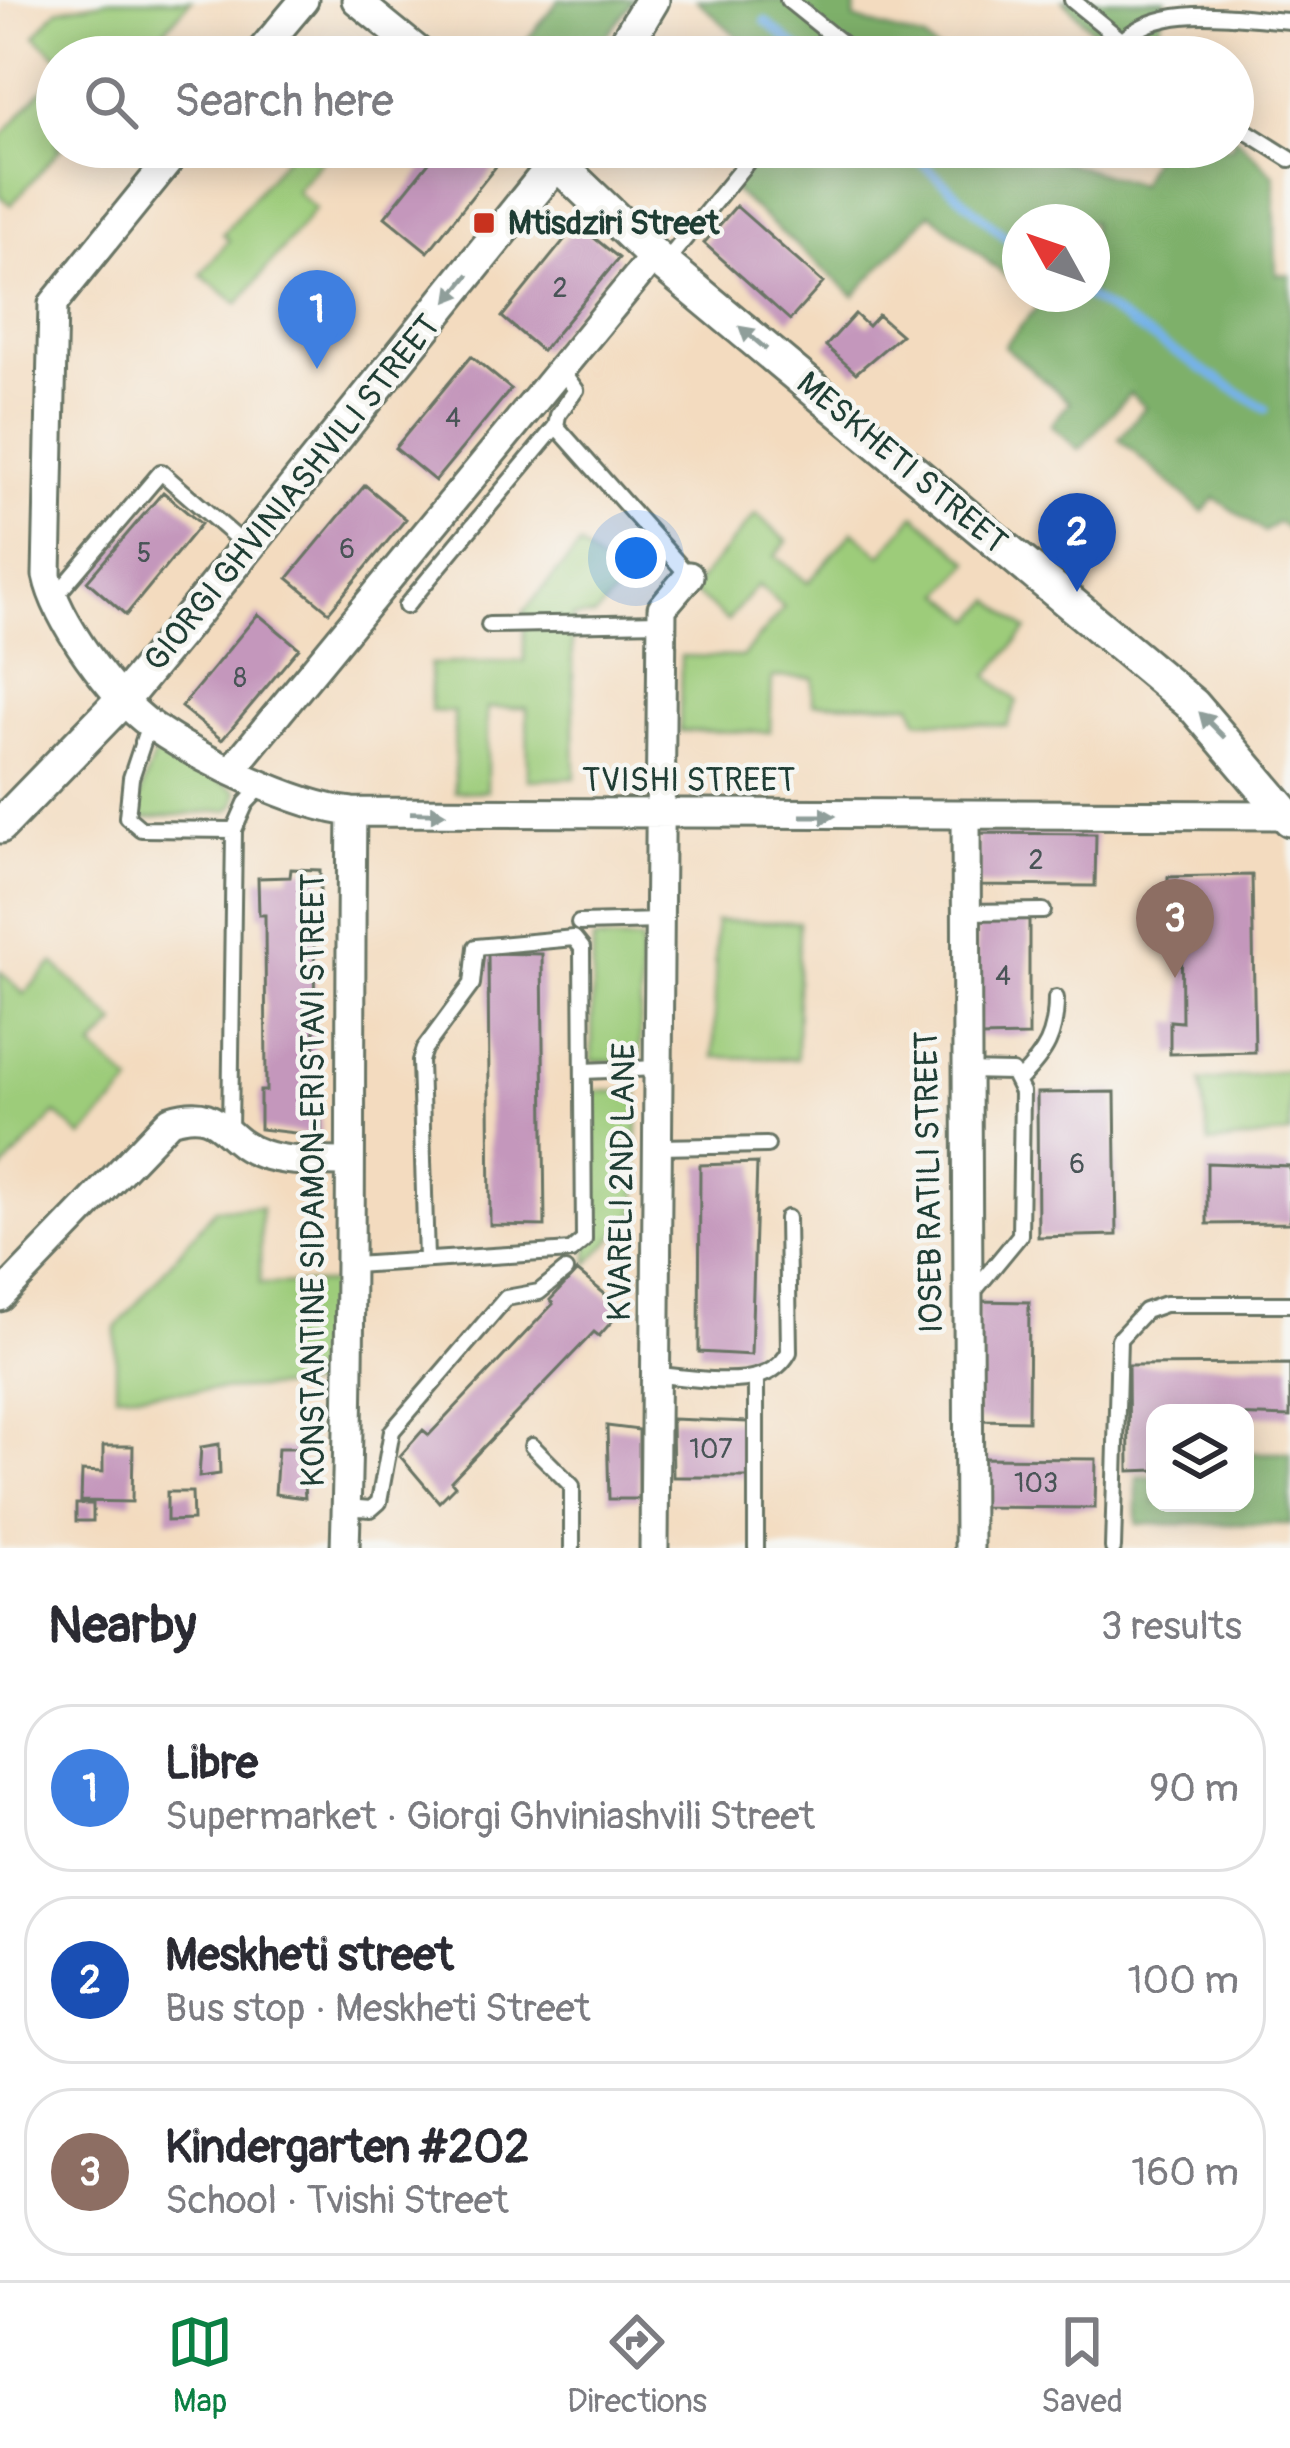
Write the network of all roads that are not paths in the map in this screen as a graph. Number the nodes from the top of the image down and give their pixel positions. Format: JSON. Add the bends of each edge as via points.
{"nodes":[{"id":1,"x":304,"y":0,"type":"edge"},
{"id":2,"x":356,"y":0,"type":"edge"},
{"id":3,"x":652,"y":0,"type":"edge"},
{"id":4,"x":788,"y":0,"type":"edge"},
{"id":5,"x":1072,"y":0,"type":"edge"},
{"id":6,"x":1290,"y":21,"type":"edge"},
{"id":7,"x":274,"y":36,"type":"edge"},
{"id":8,"x":400,"y":36,"type":"edge"},
{"id":9,"x":631,"y":36,"type":"edge"},
{"id":10,"x":833,"y":36,"type":"edge"},
{"id":11,"x":1117,"y":36,"type":"edge"},
{"id":12,"x":1126,"y":36,"type":"edge"},
{"id":13,"x":1254,"y":136,"type":"edge"},
{"id":14,"x":1290,"y":159,"type":"edge"},
{"id":15,"x":163,"y":168,"type":"edge"},
{"id":16,"x":543,"y":168,"type":"edge"},
{"id":17,"x":570,"y":168,"type":"edge"},
{"id":18,"x":741,"y":168,"type":"edge"},
{"id":19,"x":659,"y":260,"type":"junction"},
{"id":20,"x":560,"y":370,"type":"junction"},
{"id":21,"x":556,"y":426,"type":"junction"},
{"id":22,"x":247,"y":548,"type":"junction"},
{"id":23,"x":689,"y":576,"type":"joint"},
{"id":24,"x":52,"y":601,"type":"junction"},
{"id":25,"x":406,"y":606,"type":"dead end"},
{"id":26,"x":662,"y":622,"type":"junction"},
{"id":27,"x":489,"y":625,"type":"dead end"},
{"id":28,"x":124,"y":698,"type":"junction"},
{"id":29,"x":149,"y":724,"type":"junction"},
{"id":30,"x":232,"y":768,"type":"junction"},
{"id":31,"x":265,"y":784,"type":"junction"},
{"id":32,"x":352,"y":812,"type":"junction"},
{"id":33,"x":966,"y":815,"type":"junction"},
{"id":34,"x":1289,"y":816,"type":"edge"},
{"id":35,"x":662,"y":817,"type":"junction"},
{"id":36,"x":0,"y":826,"type":"edge"},
{"id":37,"x":234,"y":830,"type":"junction"},
{"id":38,"x":1043,"y":910,"type":"dead end"},
{"id":39,"x":963,"y":912,"type":"junction"},
{"id":40,"x":661,"y":921,"type":"junction"},
{"id":41,"x":579,"y":923,"type":"dead end"},
{"id":42,"x":1056,"y":998,"type":"dead end"},
{"id":43,"x":659,"y":1068,"type":"junction"},
{"id":44,"x":583,"y":1071,"type":"junction"},
{"id":45,"x":964,"y":1071,"type":"junction"},
{"id":46,"x":1020,"y":1079,"type":"junction"},
{"id":47,"x":230,"y":1133,"type":"junction"},
{"id":48,"x":767,"y":1145,"type":"dead end"},
{"id":49,"x":658,"y":1147,"type":"junction"},
{"id":50,"x":347,"y":1162,"type":"junction"},
{"id":51,"x":788,"y":1218,"type":"dead end"},
{"id":52,"x":426,"y":1259,"type":"junction"},
{"id":53,"x":354,"y":1265,"type":"junction"},
{"id":54,"x":565,"y":1270,"type":"dead end"},
{"id":55,"x":0,"y":1297,"type":"edge"},
{"id":56,"x":966,"y":1301,"type":"junction"},
{"id":57,"x":1290,"y":1304,"type":"edge"},
{"id":58,"x":656,"y":1375,"type":"junction"},
{"id":59,"x":756,"y":1379,"type":"junction"},
{"id":60,"x":532,"y":1446,"type":"dead end"},
{"id":61,"x":346,"y":1507,"type":"junction"},
{"id":62,"x":345,"y":1548,"type":"edge"},
{"id":63,"x":572,"y":1548,"type":"edge"},
{"id":64,"x":654,"y":1548,"type":"edge"},
{"id":65,"x":756,"y":1548,"type":"edge"},
{"id":66,"x":969,"y":1548,"type":"edge"},
{"id":67,"x":1114,"y":1548,"type":"edge"}],
"edges":[{"from":1,"to":7,"type":"street"},
{"from":2,"to":8,"type":"street"},
{"from":3,"to":9,"type":"street"},
{"from":4,"to":10,"type":"lane"},
{"from":5,"to":11,"type":"lane"},
{"from":6,"to":12,"type":"lane","via":[[1154,20]]},
{"from":13,"to":14,"type":"lane"},
{"from":15,"to":24,"type":"street","via":[[53,304]]},
{"from":16,"to":22,"type":"street","name":"GIORGI GHVINIASHVILI STREET","one_way":true},
{"from":17,"to":19,"type":"street","name":"MESKHETI STREET"},
{"from":18,"to":19,"type":"lane"},
{"from":19,"to":20,"type":"street"},
{"from":34,"to":19,"type":"street","name":"MESKHETI STREET","one_way":true,"via":[[1192,705]]},
{"from":20,"to":21,"type":"lane","via":[[576,389]]},
{"from":20,"to":30,"type":"street"},
{"from":21,"to":23,"type":"lane"},
{"from":21,"to":25,"type":"lane"},
{"from":22,"to":24,"type":"lane","via":[[161,472]]},
{"from":22,"to":28,"type":"street","name":"GIORGI GHVINIASHVILI STREET"},
{"from":23,"to":26,"type":"street","via":[[662,608]]},
{"from":24,"to":28,"type":"street","name":"TVISHI STREET"},
{"from":26,"to":27,"type":"lane"},
{"from":26,"to":35,"type":"street","name":"KVARELI 2ND LANE"},
{"from":28,"to":29,"type":"street","name":"TVISHI STREET"},
{"from":28,"to":36,"type":"street","name":"GIORGI GHVINIASHVILI STREET"},
{"from":29,"to":30,"type":"street","name":"TVISHI STREET"},
{"from":29,"to":37,"type":"lane","via":[[127,818],[141,829]]},
{"from":30,"to":31,"type":"street","name":"TVISHI STREET"},
{"from":31,"to":32,"type":"street","name":"TVISHI STREET","via":[[311,807]]},
{"from":31,"to":37,"type":"lane"},
{"from":32,"to":35,"type":"street","name":"TVISHI STREET","one_way":true},
{"from":32,"to":50,"type":"street","name":"KONSTANTINE SIDAMON-ERISTAVI STREET"},
{"from":33,"to":34,"type":"street","name":"TVISHI STREET"},
{"from":35,"to":33,"type":"street","name":"TVISHI STREET","one_way":true},
{"from":33,"to":39,"type":"street","name":"IOSEB RATILI STREET"},
{"from":35,"to":40,"type":"street","name":"KVARELI 2ND LANE"},
{"from":37,"to":47,"type":"lane"},
{"from":38,"to":39,"type":"lane"},
{"from":39,"to":45,"type":"street","name":"IOSEB RATILI STREET"},
{"from":40,"to":41,"type":"lane"},
{"from":40,"to":43,"type":"street","name":"KVARELI 2ND LANE"},
{"from":42,"to":46,"type":"lane","via":[[1056,1030]]},
{"from":43,"to":44,"type":"lane"},
{"from":43,"to":49,"type":"street","name":"KVARELI 2ND LANE"},
{"from":44,"to":52,"type":"lane","via":[[579,1247]]},
{"from":44,"to":52,"type":"lane","via":[[578,941],[476,947],[472,984],[420,1061]]},
{"from":45,"to":46,"type":"lane"},
{"from":45,"to":56,"type":"street","name":"IOSEB RATILI STREET"},
{"from":46,"to":56,"type":"lane","via":[[1020,1235]]},
{"from":47,"to":50,"type":"street","via":[[280,1159]]},
{"from":47,"to":55,"type":"street","via":[[195,1112],[170,1120]]},
{"from":48,"to":49,"type":"lane"},
{"from":49,"to":58,"type":"street","name":"KVARELI 2ND LANE"},
{"from":50,"to":53,"type":"street","name":"KONSTANTINE SIDAMON-ERISTAVI STREET"},
{"from":51,"to":59,"type":"lane","via":[[788,1352],[776,1372]]},
{"from":52,"to":53,"type":"lane"},
{"from":53,"to":61,"type":"street","name":"KONSTANTINE SIDAMON-ERISTAVI STREET"},
{"from":54,"to":61,"type":"lane","via":[[539,1292],[506,1298],[392,1432],[379,1502]]},
{"from":56,"to":66,"type":"street","name":"IOSEB RATILI STREET"},
{"from":57,"to":67,"type":"lane","via":[[1165,1304],[1145,1311],[1119,1339]]},
{"from":58,"to":59,"type":"lane"},
{"from":58,"to":64,"type":"street","name":"KVARELI 2ND LANE"},
{"from":59,"to":65,"type":"lane"},
{"from":60,"to":63,"type":"lane","via":[[572,1486]]},
{"from":61,"to":62,"type":"street","name":"KONSTANTINE SIDAMON-ERISTAVI STREET"}]}
